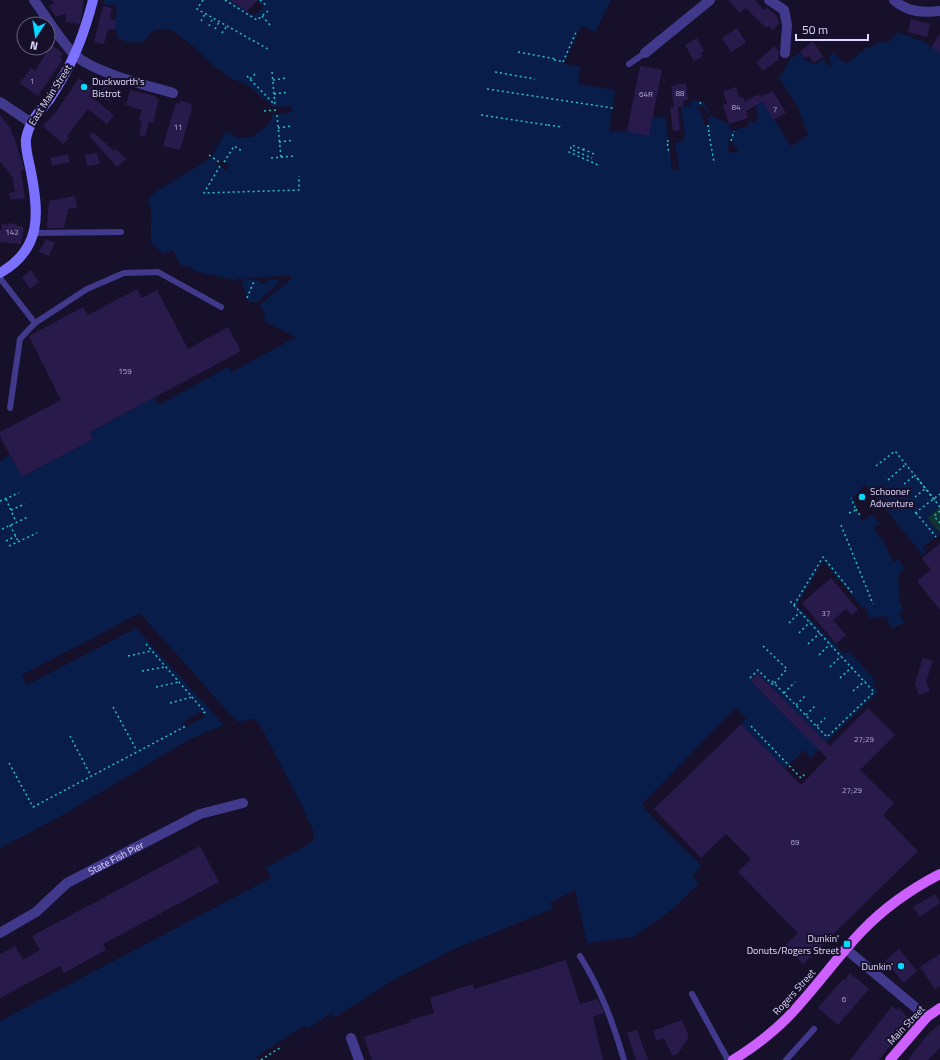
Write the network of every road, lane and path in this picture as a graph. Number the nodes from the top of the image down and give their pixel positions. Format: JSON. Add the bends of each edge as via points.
{"nodes":[{"id":1,"x":34,"y":0,"type":"edge"},
{"id":2,"x":93,"y":0,"type":"edge"},
{"id":3,"x":203,"y":0,"type":"edge"},
{"id":4,"x":260,"y":0,"type":"edge"},
{"id":5,"x":710,"y":0,"type":"edge"},
{"id":6,"x":769,"y":0,"type":"edge"},
{"id":7,"x":894,"y":0,"type":"edge"},
{"id":8,"x":226,"y":1,"type":"edge"},
{"id":9,"x":267,"y":6,"type":"dead end"},
{"id":10,"x":268,"y":11,"type":"dead end"},
{"id":11,"x":940,"y":11,"type":"edge"},
{"id":12,"x":205,"y":14,"type":"junction"},
{"id":13,"x":262,"y":16,"type":"junction"},
{"id":14,"x":213,"y":18,"type":"junction"},
{"id":15,"x":201,"y":21,"type":"dead end"},
{"id":16,"x":219,"y":22,"type":"junction"},
{"id":17,"x":270,"y":25,"type":"dead end"},
{"id":18,"x":209,"y":26,"type":"dead end"},
{"id":19,"x":226,"y":26,"type":"junction"},
{"id":20,"x":215,"y":29,"type":"dead end"},
{"id":21,"x":577,"y":30,"type":"dead end"},
{"id":22,"x":222,"y":33,"type":"dead end"},
{"id":23,"x":268,"y":49,"type":"dead end"},
{"id":24,"x":518,"y":52,"type":"dead end"},
{"id":25,"x":645,"y":53,"type":"joint"},
{"id":26,"x":785,"y":53,"type":"dead end"},
{"id":27,"x":75,"y":55,"type":"junction"},
{"id":28,"x":548,"y":58,"type":"junction"},
{"id":29,"x":556,"y":59,"type":"dead end"},
{"id":30,"x":563,"y":62,"type":"dead end"},
{"id":31,"x":560,"y":63,"type":"dead end"},
{"id":32,"x":630,"y":64,"type":"dead end"},
{"id":33,"x":257,"y":72,"type":"dead end"},
{"id":34,"x":272,"y":72,"type":"dead end"},
{"id":35,"x":495,"y":72,"type":"dead end"},
{"id":36,"x":247,"y":76,"type":"dead end"},
{"id":37,"x":287,"y":78,"type":"dead end"},
{"id":38,"x":535,"y":78,"type":"dead end"},
{"id":39,"x":250,"y":79,"type":"junction"},
{"id":40,"x":272,"y":80,"type":"junction"},
{"id":41,"x":487,"y":89,"type":"dead end"},
{"id":42,"x":288,"y":92,"type":"dead end"},
{"id":43,"x":173,"y":93,"type":"dead end"},
{"id":44,"x":274,"y":94,"type":"junction"},
{"id":45,"x":0,"y":102,"type":"edge"},
{"id":46,"x":700,"y":102,"type":"dead end"},
{"id":47,"x":701,"y":106,"type":"dead end"},
{"id":48,"x":613,"y":108,"type":"dead end"},
{"id":49,"x":276,"y":110,"type":"dead end"},
{"id":50,"x":264,"y":111,"type":"dead end"},
{"id":51,"x":481,"y":114,"type":"dead end"},
{"id":52,"x":277,"y":115,"type":"dead end"},
{"id":53,"x":30,"y":122,"type":"junction"},
{"id":54,"x":541,"y":124,"type":"junction"},
{"id":55,"x":547,"y":125,"type":"dead end"},
{"id":56,"x":562,"y":125,"type":"dead end"},
{"id":57,"x":708,"y":125,"type":"dead end"},
{"id":58,"x":292,"y":126,"type":"dead end"},
{"id":59,"x":278,"y":128,"type":"junction"},
{"id":60,"x":734,"y":130,"type":"dead end"},
{"id":61,"x":709,"y":134,"type":"dead end"},
{"id":62,"x":710,"y":139,"type":"junction"},
{"id":63,"x":294,"y":140,"type":"dead end"},
{"id":64,"x":669,"y":141,"type":"dead end"},
{"id":65,"x":730,"y":141,"type":"dead end"},
{"id":66,"x":279,"y":142,"type":"junction"},
{"id":67,"x":578,"y":147,"type":"junction"},
{"id":68,"x":573,"y":150,"type":"dead end"},
{"id":69,"x":584,"y":150,"type":"dead end"},
{"id":70,"x":242,"y":151,"type":"dead end"},
{"id":71,"x":594,"y":154,"type":"dead end"},
{"id":72,"x":669,"y":154,"type":"dead end"},
{"id":73,"x":209,"y":155,"type":"dead end"},
{"id":74,"x":295,"y":156,"type":"dead end"},
{"id":75,"x":281,"y":157,"type":"junction"},
{"id":76,"x":271,"y":158,"type":"dead end"},
{"id":77,"x":592,"y":158,"type":"dead end"},
{"id":78,"x":219,"y":162,"type":"dead end"},
{"id":79,"x":224,"y":162,"type":"dead end"},
{"id":80,"x":714,"y":162,"type":"dead end"},
{"id":81,"x":598,"y":164,"type":"dead end"},
{"id":82,"x":220,"y":166,"type":"dead end"},
{"id":83,"x":299,"y":176,"type":"dead end"},
{"id":84,"x":121,"y":232,"type":"dead end"},
{"id":85,"x":34,"y":233,"type":"junction"},
{"id":86,"x":0,"y":273,"type":"edge"},
{"id":87,"x":0,"y":278,"type":"edge"},
{"id":88,"x":254,"y":281,"type":"dead end"},
{"id":89,"x":247,"y":298,"type":"dead end"},
{"id":90,"x":221,"y":307,"type":"dead end"},
{"id":91,"x":35,"y":323,"type":"junction"},
{"id":92,"x":10,"y":408,"type":"dead end"},
{"id":93,"x":906,"y":464,"type":"junction"},
{"id":94,"x":876,"y":466,"type":"dead end"},
{"id":95,"x":915,"y":475,"type":"junction"},
{"id":96,"x":917,"y":478,"type":"junction"},
{"id":97,"x":888,"y":480,"type":"dead end"},
{"id":98,"x":904,"y":484,"type":"dead end"},
{"id":99,"x":926,"y":488,"type":"junction"},
{"id":100,"x":19,"y":493,"type":"dead end"},
{"id":101,"x":940,"y":494,"type":"edge"},
{"id":102,"x":915,"y":497,"type":"dead end"},
{"id":103,"x":852,"y":498,"type":"dead end"},
{"id":104,"x":6,"y":499,"type":"junction"},
{"id":105,"x":934,"y":499,"type":"junction"},
{"id":106,"x":0,"y":501,"type":"edge"},
{"id":107,"x":25,"y":504,"type":"dead end"},
{"id":108,"x":854,"y":504,"type":"junction"},
{"id":109,"x":940,"y":507,"type":"edge"},
{"id":110,"x":11,"y":510,"type":"junction"},
{"id":111,"x":940,"y":510,"type":"edge"},
{"id":112,"x":849,"y":513,"type":"dead end"},
{"id":113,"x":28,"y":517,"type":"dead end"},
{"id":114,"x":861,"y":517,"type":"dead end"},
{"id":115,"x":16,"y":522,"type":"junction"},
{"id":116,"x":940,"y":523,"type":"edge"},
{"id":117,"x":10,"y":525,"type":"junction"},
{"id":118,"x":841,"y":525,"type":"dead end"},
{"id":119,"x":2,"y":528,"type":"dead end"},
{"id":120,"x":930,"y":529,"type":"junction"},
{"id":121,"x":37,"y":532,"type":"dead end"},
{"id":122,"x":933,"y":533,"type":"dead end"},
{"id":123,"x":16,"y":536,"type":"junction"},
{"id":124,"x":936,"y":537,"type":"dead end"},
{"id":125,"x":6,"y":540,"type":"dead end"},
{"id":126,"x":18,"y":542,"type":"junction"},
{"id":127,"x":9,"y":546,"type":"dead end"},
{"id":128,"x":867,"y":591,"type":"junction"},
{"id":129,"x":854,"y":594,"type":"dead end"},
{"id":130,"x":871,"y":599,"type":"dead end"},
{"id":131,"x":789,"y":600,"type":"dead end"},
{"id":132,"x":873,"y":604,"type":"dead end"},
{"id":133,"x":794,"y":606,"type":"junction"},
{"id":134,"x":800,"y":612,"type":"junction"},
{"id":135,"x":810,"y":622,"type":"junction"},
{"id":136,"x":789,"y":623,"type":"dead end"},
{"id":137,"x":798,"y":633,"type":"dead end"},
{"id":138,"x":820,"y":633,"type":"junction"},
{"id":139,"x":146,"y":644,"type":"dead end"},
{"id":140,"x":808,"y":644,"type":"dead end"},
{"id":141,"x":830,"y":644,"type":"junction"},
{"id":142,"x":763,"y":646,"type":"dead end"},
{"id":143,"x":152,"y":650,"type":"junction"},
{"id":144,"x":819,"y":655,"type":"dead end"},
{"id":145,"x":128,"y":656,"type":"dead end"},
{"id":146,"x":841,"y":656,"type":"junction"},
{"id":147,"x":166,"y":666,"type":"junction"},
{"id":148,"x":830,"y":667,"type":"dead end"},
{"id":149,"x":852,"y":667,"type":"junction"},
{"id":150,"x":142,"y":671,"type":"dead end"},
{"id":151,"x":750,"y":678,"type":"dead end"},
{"id":152,"x":840,"y":678,"type":"dead end"},
{"id":153,"x":772,"y":681,"type":"dead end"},
{"id":154,"x":864,"y":681,"type":"junction"},
{"id":155,"x":180,"y":682,"type":"junction"},
{"id":156,"x":795,"y":682,"type":"dead end"},
{"id":157,"x":774,"y":683,"type":"junction"},
{"id":158,"x":156,"y":687,"type":"dead end"},
{"id":159,"x":853,"y":691,"type":"dead end"},
{"id":160,"x":784,"y":693,"type":"junction"},
{"id":161,"x":806,"y":694,"type":"dead end"},
{"id":162,"x":192,"y":697,"type":"junction"},
{"id":163,"x":170,"y":702,"type":"dead end"},
{"id":164,"x":796,"y":705,"type":"junction"},
{"id":165,"x":815,"y":706,"type":"dead end"},
{"id":166,"x":113,"y":707,"type":"dead end"},
{"id":167,"x":203,"y":713,"type":"dead end"},
{"id":168,"x":806,"y":715,"type":"junction"},
{"id":169,"x":825,"y":718,"type":"dead end"},
{"id":170,"x":186,"y":726,"type":"dead end"},
{"id":171,"x":751,"y":726,"type":"dead end"},
{"id":172,"x":817,"y":726,"type":"junction"},
{"id":173,"x":70,"y":736,"type":"dead end"},
{"id":174,"x":137,"y":751,"type":"junction"},
{"id":175,"x":9,"y":763,"type":"dead end"},
{"id":176,"x":806,"y":773,"type":"dead end"},
{"id":177,"x":91,"y":776,"type":"junction"},
{"id":178,"x":243,"y":803,"type":"dead end"},
{"id":179,"x":940,"y":874,"type":"edge"},
{"id":180,"x":0,"y":933,"type":"edge"},
{"id":181,"x":847,"y":950,"type":"junction"},
{"id":182,"x":580,"y":956,"type":"dead end"},
{"id":183,"x":692,"y":994,"type":"dead end"},
{"id":184,"x":940,"y":1008,"type":"edge"},
{"id":185,"x":927,"y":1016,"type":"junction"},
{"id":186,"x":814,"y":1029,"type":"dead end"},
{"id":187,"x":350,"y":1038,"type":"dead end"},
{"id":188,"x":281,"y":1047,"type":"dead end"},
{"id":189,"x":261,"y":1060,"type":"edge"},
{"id":190,"x":360,"y":1060,"type":"edge"},
{"id":191,"x":624,"y":1060,"type":"edge"},
{"id":192,"x":728,"y":1060,"type":"edge"},
{"id":193,"x":733,"y":1060,"type":"edge"},
{"id":194,"x":786,"y":1060,"type":"edge"},
{"id":195,"x":890,"y":1060,"type":"edge"}],
"edges":[{"from":1,"to":27,"type":"street"},
{"from":2,"to":27,"type":"main road","name":"East Main Street"},
{"from":3,"to":12,"type":"path","via":[[197,9]]},
{"from":4,"to":9,"type":"path"},
{"from":5,"to":25,"type":"street"},
{"from":6,"to":26,"type":"street","via":[[784,10],[787,25]]},
{"from":7,"to":11,"type":"street","via":[[918,12]]},
{"from":8,"to":13,"type":"path","via":[[257,20]]},
{"from":10,"to":13,"type":"path"},
{"from":12,"to":14,"type":"path"},
{"from":12,"to":15,"type":"path"},
{"from":13,"to":17,"type":"path"},
{"from":14,"to":16,"type":"path"},
{"from":14,"to":18,"type":"path"},
{"from":16,"to":19,"type":"path"},
{"from":16,"to":20,"type":"path"},
{"from":19,"to":22,"type":"path"},
{"from":19,"to":23,"type":"path"},
{"from":21,"to":30,"type":"path"},
{"from":24,"to":28,"type":"path"},
{"from":25,"to":32,"type":"lane"},
{"from":27,"to":43,"type":"street","via":[[124,79]]},
{"from":27,"to":53,"type":"main road","name":"East Main Street","via":[[50,99]]},
{"from":28,"to":29,"type":"path"},
{"from":28,"to":31,"type":"path"},
{"from":33,"to":39,"type":"path"},
{"from":34,"to":40,"type":"path"},
{"from":35,"to":38,"type":"path"},
{"from":36,"to":39,"type":"path"},
{"from":37,"to":40,"type":"path"},
{"from":39,"to":44,"type":"path","via":[[275,105]]},
{"from":40,"to":44,"type":"path"},
{"from":41,"to":48,"type":"path"},
{"from":42,"to":44,"type":"path"},
{"from":45,"to":53,"type":"street"},
{"from":46,"to":47,"type":"path"},
{"from":49,"to":50,"type":"path"},
{"from":51,"to":54,"type":"path"},
{"from":52,"to":59,"type":"path"},
{"from":53,"to":85,"type":"main road","name":"East Main Street","via":[[26,140],[37,212]]},
{"from":54,"to":55,"type":"path"},
{"from":54,"to":56,"type":"path","via":[[561,127]]},
{"from":57,"to":62,"type":"path"},
{"from":58,"to":59,"type":"path"},
{"from":59,"to":66,"type":"path"},
{"from":60,"to":65,"type":"path"},
{"from":61,"to":62,"type":"path"},
{"from":62,"to":80,"type":"path"},
{"from":63,"to":66,"type":"path"},
{"from":64,"to":72,"type":"path"},
{"from":66,"to":75,"type":"path"},
{"from":67,"to":69,"type":"path"},
{"from":67,"to":71,"type":"path"},
{"from":67,"to":81,"type":"path","via":[[572,145],[569,152]]},
{"from":68,"to":77,"type":"path"},
{"from":70,"to":79,"type":"path","via":[[234,146]]},
{"from":73,"to":78,"type":"path"},
{"from":74,"to":75,"type":"path"},
{"from":75,"to":76,"type":"path"},
{"from":82,"to":83,"type":"path","via":[[204,193],[299,190]]},
{"from":84,"to":85,"type":"lane"},
{"from":85,"to":86,"type":"main road","name":"East Main Street","via":[[31,244],[11,267]]},
{"from":87,"to":91,"type":"lane"},
{"from":88,"to":89,"type":"path"},
{"from":90,"to":91,"type":"lane","via":[[158,272],[124,273],[87,289]]},
{"from":91,"to":92,"type":"lane","via":[[20,339]]},
{"from":93,"to":94,"type":"path","via":[[895,451]]},
{"from":93,"to":95,"type":"path"},
{"from":93,"to":97,"type":"path"},
{"from":95,"to":96,"type":"path"},
{"from":95,"to":98,"type":"path"},
{"from":96,"to":99,"type":"path"},
{"from":96,"to":109,"type":"path","bridge":true},
{"from":99,"to":102,"type":"path"},
{"from":99,"to":105,"type":"path"},
{"from":100,"to":104,"type":"path"},
{"from":101,"to":105,"type":"path"},
{"from":103,"to":108,"type":"path"},
{"from":104,"to":106,"type":"path"},
{"from":104,"to":110,"type":"path"},
{"from":105,"to":120,"type":"path","via":[[916,513]]},
{"from":107,"to":110,"type":"path"},
{"from":108,"to":112,"type":"path","via":[[856,510]]},
{"from":108,"to":114,"type":"path"},
{"from":110,"to":115,"type":"path"},
{"from":111,"to":116,"type":"path","via":[[934,516]]},
{"from":113,"to":115,"type":"path"},
{"from":115,"to":117,"type":"path"},
{"from":117,"to":119,"type":"path"},
{"from":117,"to":123,"type":"path"},
{"from":118,"to":128,"type":"path"},
{"from":120,"to":122,"type":"path"},
{"from":120,"to":124,"type":"path"},
{"from":121,"to":126,"type":"path"},
{"from":123,"to":125,"type":"path"},
{"from":123,"to":126,"type":"path"},
{"from":126,"to":127,"type":"path"},
{"from":128,"to":130,"type":"path"},
{"from":128,"to":132,"type":"path"},
{"from":129,"to":133,"type":"path","via":[[823,557]]},
{"from":131,"to":133,"type":"path"},
{"from":133,"to":134,"type":"path"},
{"from":134,"to":135,"type":"path"},
{"from":134,"to":136,"type":"path"},
{"from":135,"to":137,"type":"path"},
{"from":135,"to":138,"type":"path"},
{"from":138,"to":140,"type":"path"},
{"from":138,"to":141,"type":"path"},
{"from":139,"to":143,"type":"path"},
{"from":141,"to":144,"type":"path"},
{"from":141,"to":146,"type":"path"},
{"from":142,"to":157,"type":"path","via":[[787,670]]},
{"from":143,"to":145,"type":"path"},
{"from":143,"to":147,"type":"path"},
{"from":146,"to":148,"type":"path"},
{"from":146,"to":149,"type":"path"},
{"from":147,"to":150,"type":"path"},
{"from":147,"to":155,"type":"path"},
{"from":149,"to":152,"type":"path"},
{"from":149,"to":154,"type":"path"},
{"from":151,"to":157,"type":"path","via":[[758,670],[772,685]]},
{"from":153,"to":157,"type":"path"},
{"from":154,"to":159,"type":"path"},
{"from":154,"to":172,"type":"path","via":[[875,693],[827,737]]},
{"from":155,"to":158,"type":"path"},
{"from":155,"to":162,"type":"path"},
{"from":156,"to":160,"type":"path"},
{"from":157,"to":160,"type":"path"},
{"from":160,"to":164,"type":"path"},
{"from":161,"to":164,"type":"path"},
{"from":162,"to":163,"type":"path"},
{"from":162,"to":167,"type":"path","via":[[205,712]]},
{"from":164,"to":168,"type":"path"},
{"from":165,"to":168,"type":"path"},
{"from":166,"to":174,"type":"path"},
{"from":168,"to":172,"type":"path"},
{"from":169,"to":172,"type":"path"},
{"from":170,"to":174,"type":"path"},
{"from":171,"to":176,"type":"path","via":[[801,778]]},
{"from":173,"to":177,"type":"path"},
{"from":174,"to":177,"type":"path"},
{"from":175,"to":177,"type":"path","via":[[33,807]]},
{"from":178,"to":180,"type":"street","name":"State Fish Pier","via":[[200,814],[67,883],[36,912]]},
{"from":179,"to":181,"type":"main road","name":"Rogers Street","via":[[887,907],[861,932]]},
{"from":181,"to":185,"type":"street"},
{"from":181,"to":193,"type":"main road","name":"Rogers Street","via":[[786,1019],[768,1036]]},
{"from":182,"to":191,"type":"lane","via":[[596,982],[612,1017]]},
{"from":183,"to":192,"type":"lane"},
{"from":184,"to":185,"type":"main road","name":"Main Street"},
{"from":185,"to":195,"type":"main road","name":"Main Street"},
{"from":186,"to":194,"type":"lane"},
{"from":187,"to":190,"type":"street"},
{"from":188,"to":189,"type":"path"}]}
